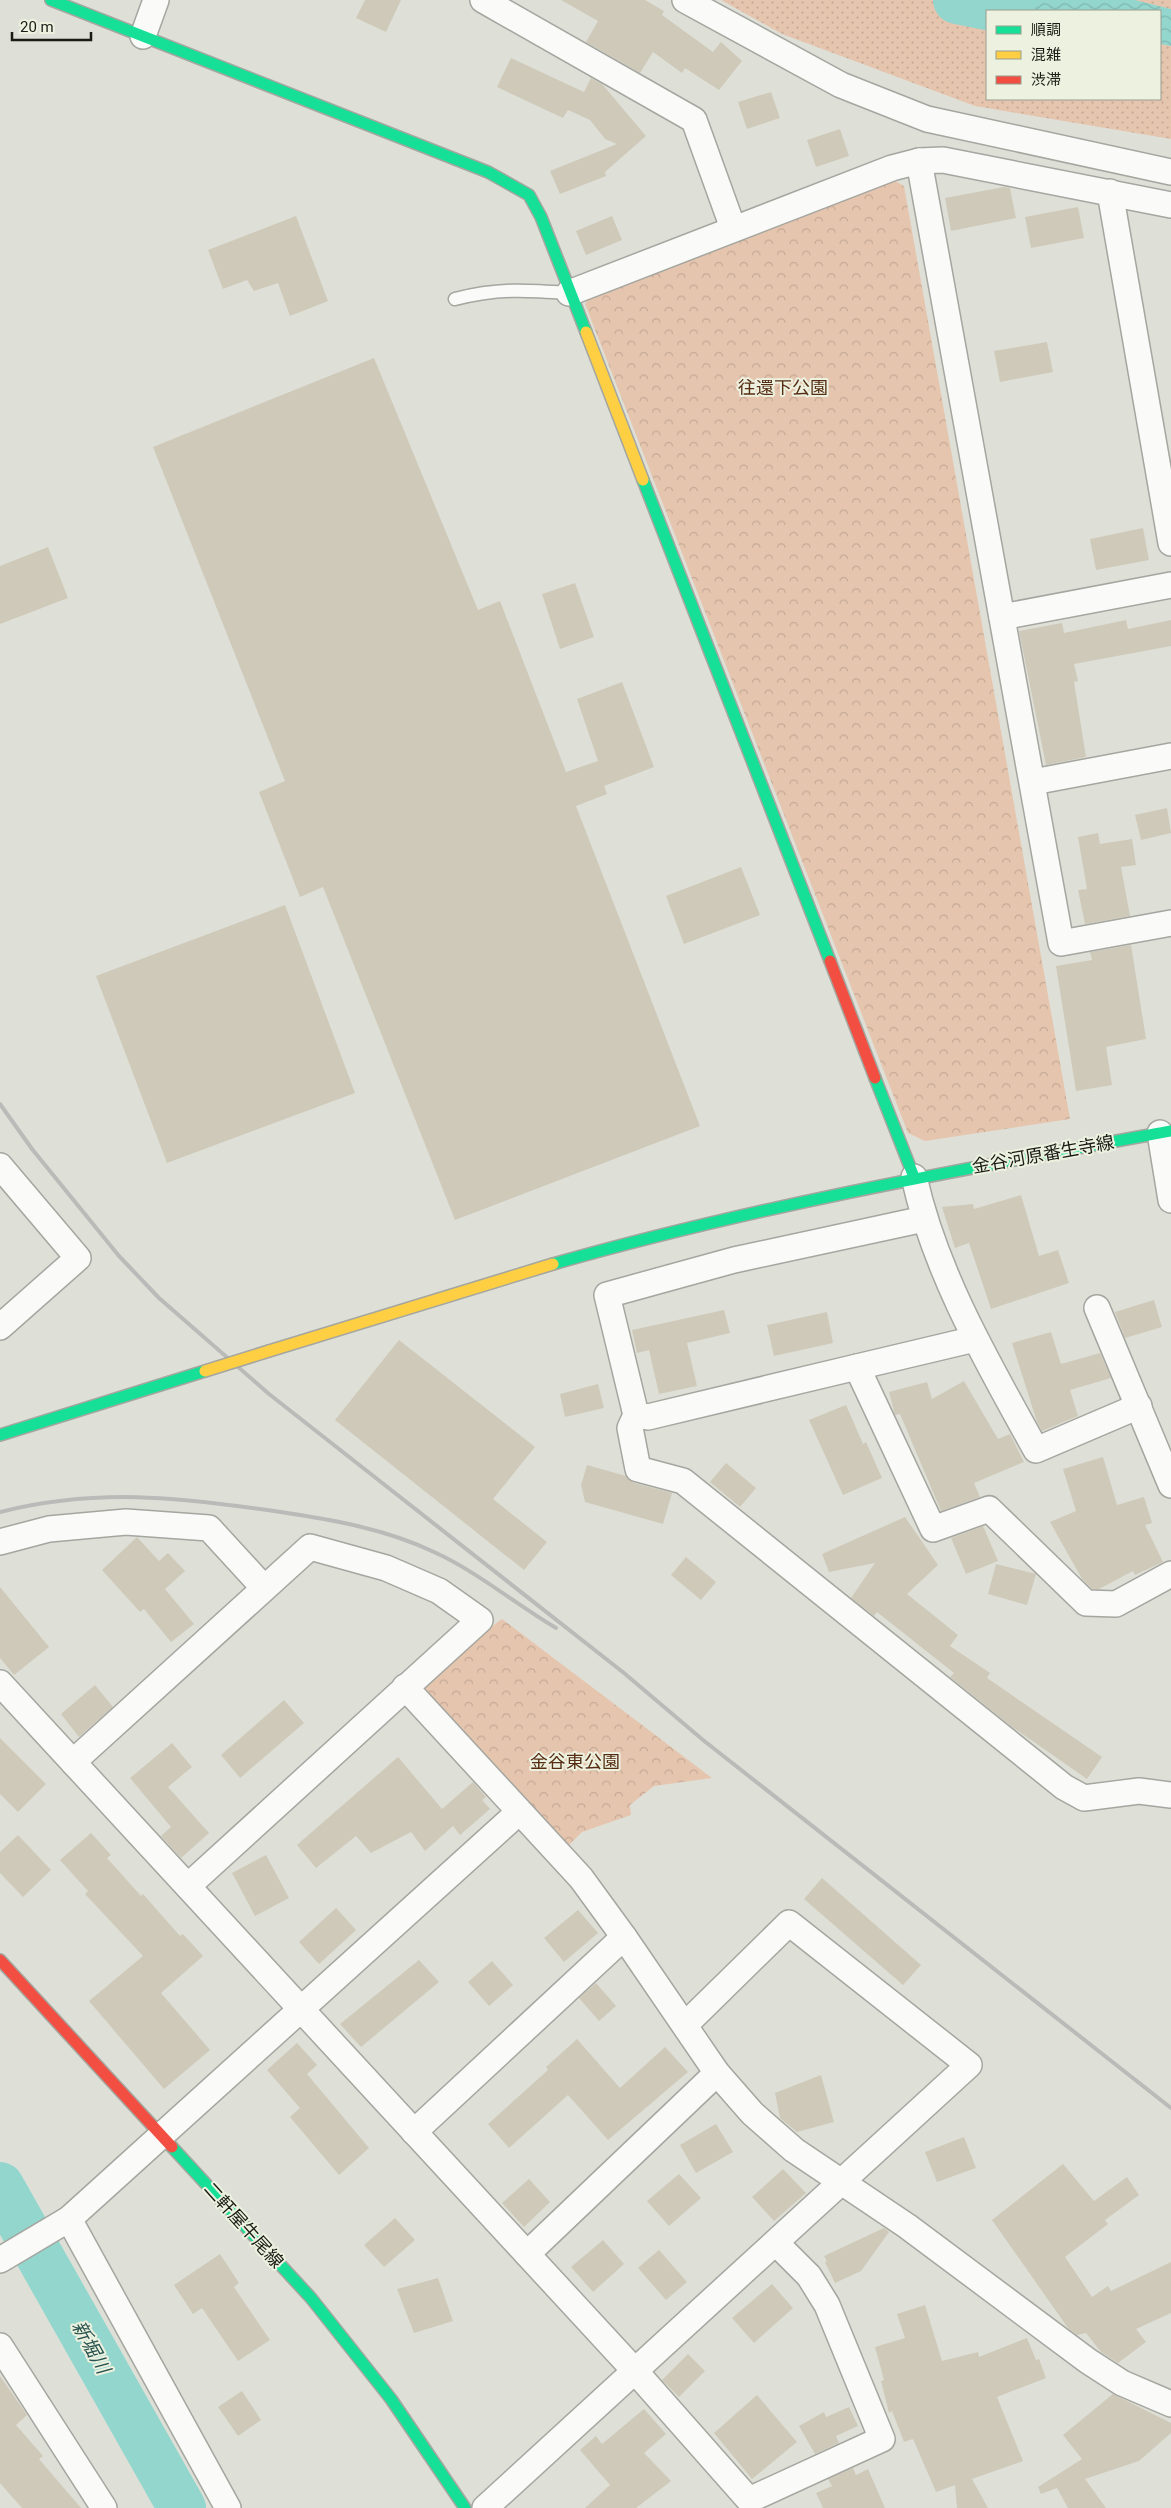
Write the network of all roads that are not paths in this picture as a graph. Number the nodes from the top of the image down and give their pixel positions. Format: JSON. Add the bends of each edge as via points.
{"nodes":[{"id":1,"x":51,"y":0,"type":"edge"},
{"id":2,"x":156,"y":0,"type":"edge"},
{"id":3,"x":483,"y":0,"type":"edge"},
{"id":4,"x":685,"y":0,"type":"edge"},
{"id":5,"x":143,"y":36,"type":"junction"},
{"id":6,"x":918,"y":161,"type":"junction"},
{"id":7,"x":1171,"y":172,"type":"edge"},
{"id":8,"x":1110,"y":192,"type":"junction"},
{"id":9,"x":1171,"y":204,"type":"edge"},
{"id":10,"x":733,"y":228,"type":"junction"},
{"id":11,"x":569,"y":293,"type":"junction"},
{"id":12,"x":456,"y":299,"type":"dead end"},
{"id":13,"x":1171,"y":543,"type":"edge"},
{"id":14,"x":1171,"y":586,"type":"edge"},
{"id":15,"x":1002,"y":616,"type":"junction"},
{"id":16,"x":1171,"y":756,"type":"edge"},
{"id":17,"x":1033,"y":782,"type":"junction"},
{"id":18,"x":1171,"y":923,"type":"edge"},
{"id":19,"x":1166,"y":1132,"type":"edge"},
{"id":20,"x":0,"y":1166,"type":"edge"},
{"id":21,"x":914,"y":1177,"type":"junction"},
{"id":22,"x":1171,"y":1200,"type":"edge"},
{"id":23,"x":924,"y":1219,"type":"junction"},
{"id":24,"x":1097,"y":1308,"type":"dead end"},
{"id":25,"x":0,"y":1327,"type":"edge"},
{"id":26,"x":975,"y":1339,"type":"junction"},
{"id":27,"x":857,"y":1367,"type":"junction"},
{"id":28,"x":1139,"y":1406,"type":"junction"},
{"id":29,"x":636,"y":1415,"type":"junction"},
{"id":30,"x":0,"y":1435,"type":"edge"},
{"id":31,"x":1171,"y":1485,"type":"edge"},
{"id":32,"x":0,"y":1542,"type":"edge"},
{"id":33,"x":1171,"y":1574,"type":"edge"},
{"id":34,"x":264,"y":1588,"type":"junction"},
{"id":35,"x":0,"y":1683,"type":"edge"},
{"id":36,"x":405,"y":1688,"type":"junction"},
{"id":37,"x":73,"y":1762,"type":"junction"},
{"id":38,"x":1171,"y":1794,"type":"edge"},
{"id":39,"x":519,"y":1812,"type":"junction"},
{"id":40,"x":188,"y":1886,"type":"junction"},
{"id":41,"x":624,"y":1937,"type":"junction"},
{"id":42,"x":0,"y":1960,"type":"edge"},
{"id":43,"x":302,"y":2009,"type":"junction"},
{"id":44,"x":686,"y":2024,"type":"junction"},
{"id":45,"x":717,"y":2073,"type":"junction"},
{"id":46,"x":414,"y":2132,"type":"junction"},
{"id":47,"x":161,"y":2134,"type":"junction"},
{"id":48,"x":842,"y":2182,"type":"junction"},
{"id":49,"x":62,"y":2223,"type":"junction"},
{"id":50,"x":776,"y":2243,"type":"junction"},
{"id":51,"x":527,"y":2254,"type":"junction"},
{"id":52,"x":3,"y":2258,"type":"edge"},
{"id":53,"x":0,"y":2346,"type":"edge"},
{"id":54,"x":635,"y":2371,"type":"junction"},
{"id":55,"x":1171,"y":2404,"type":"edge"},
{"id":56,"x":104,"y":2508,"type":"edge"},
{"id":57,"x":228,"y":2508,"type":"edge"},
{"id":58,"x":465,"y":2508,"type":"edge"},
{"id":59,"x":485,"y":2508,"type":"edge"}],
"edges":[{"from":1,"to":5,"type":"street"},
{"from":2,"to":5,"type":"street"},
{"from":3,"to":10,"type":"street","via":[[694,120]]},
{"from":4,"to":7,"type":"street","via":[[842,85],[927,119]]},
{"from":5,"to":11,"type":"street","via":[[510,183],[529,195],[541,217]]},
{"from":6,"to":8,"type":"street","via":[[943,160]]},
{"from":6,"to":10,"type":"street"},
{"from":6,"to":15,"type":"street"},
{"from":8,"to":9,"type":"street"},
{"from":8,"to":13,"type":"street"},
{"from":10,"to":11,"type":"street"},
{"from":11,"to":12,"type":"lane","via":[[518,289],[486,291]]},
{"from":11,"to":21,"type":"street"},
{"from":14,"to":15,"type":"street"},
{"from":15,"to":17,"type":"street"},
{"from":16,"to":17,"type":"street"},
{"from":17,"to":18,"type":"street","via":[[1061,943]]},
{"from":19,"to":21,"type":"street","name":"金谷河原番生寺線"},
{"from":19,"to":22,"type":"street"},
{"from":20,"to":25,"type":"street","via":[[78,1258]]},
{"from":21,"to":23,"type":"street"},
{"from":21,"to":30,"type":"street","name":"金谷河原番生寺線","bridge":true,"via":[[786,1205],[532,1269]]},
{"from":23,"to":26,"type":"street"},
{"from":23,"to":29,"type":"street","via":[[734,1260],[607,1295]]},
{"from":24,"to":28,"type":"street"},
{"from":26,"to":27,"type":"street"},
{"from":26,"to":28,"type":"street","via":[[1036,1450]]},
{"from":27,"to":29,"type":"street","via":[[648,1417]]},
{"from":27,"to":33,"type":"street","via":[[933,1529],[989,1509],[1086,1603],[1116,1604]]},
{"from":28,"to":31,"type":"street"},
{"from":29,"to":38,"type":"street","via":[[630,1428],[638,1470],[683,1482],[1064,1787],[1084,1798],[1139,1791]]},
{"from":32,"to":34,"type":"street","via":[[49,1529],[126,1522],[209,1528]]},
{"from":34,"to":36,"type":"street","via":[[310,1547],[386,1568],[422,1583],[480,1620]]},
{"from":34,"to":37,"type":"street"},
{"from":35,"to":37,"type":"street"},
{"from":36,"to":39,"type":"street"},
{"from":36,"to":40,"type":"street"},
{"from":37,"to":40,"type":"street"},
{"from":39,"to":41,"type":"street","via":[[581,1878]]},
{"from":39,"to":43,"type":"street"},
{"from":40,"to":43,"type":"street"},
{"from":41,"to":44,"type":"street"},
{"from":41,"to":46,"type":"street"},
{"from":42,"to":47,"type":"street","name":"二軒屋牛尾線"},
{"from":43,"to":46,"type":"street"},
{"from":43,"to":47,"type":"street"},
{"from":44,"to":45,"type":"street"},
{"from":44,"to":48,"type":"street","via":[[788,1923],[969,2065]]},
{"from":45,"to":48,"type":"street","via":[[752,2113],[787,2144]]},
{"from":45,"to":51,"type":"street"},
{"from":46,"to":51,"type":"street"},
{"from":47,"to":49,"type":"street"},
{"from":47,"to":58,"type":"street","name":"二軒屋牛尾線","via":[[311,2298],[391,2399]]},
{"from":48,"to":50,"type":"street"},
{"from":48,"to":55,"type":"street","via":[[907,2226],[1088,2361],[1122,2383]]},
{"from":49,"to":52,"type":"street"},
{"from":49,"to":57,"type":"street"},
{"from":50,"to":54,"type":"street"},
{"from":50,"to":54,"type":"street","via":[[809,2276],[827,2305],[882,2439],[749,2500]]},
{"from":51,"to":54,"type":"street"},
{"from":53,"to":56,"type":"street"},
{"from":54,"to":59,"type":"street"}]}
